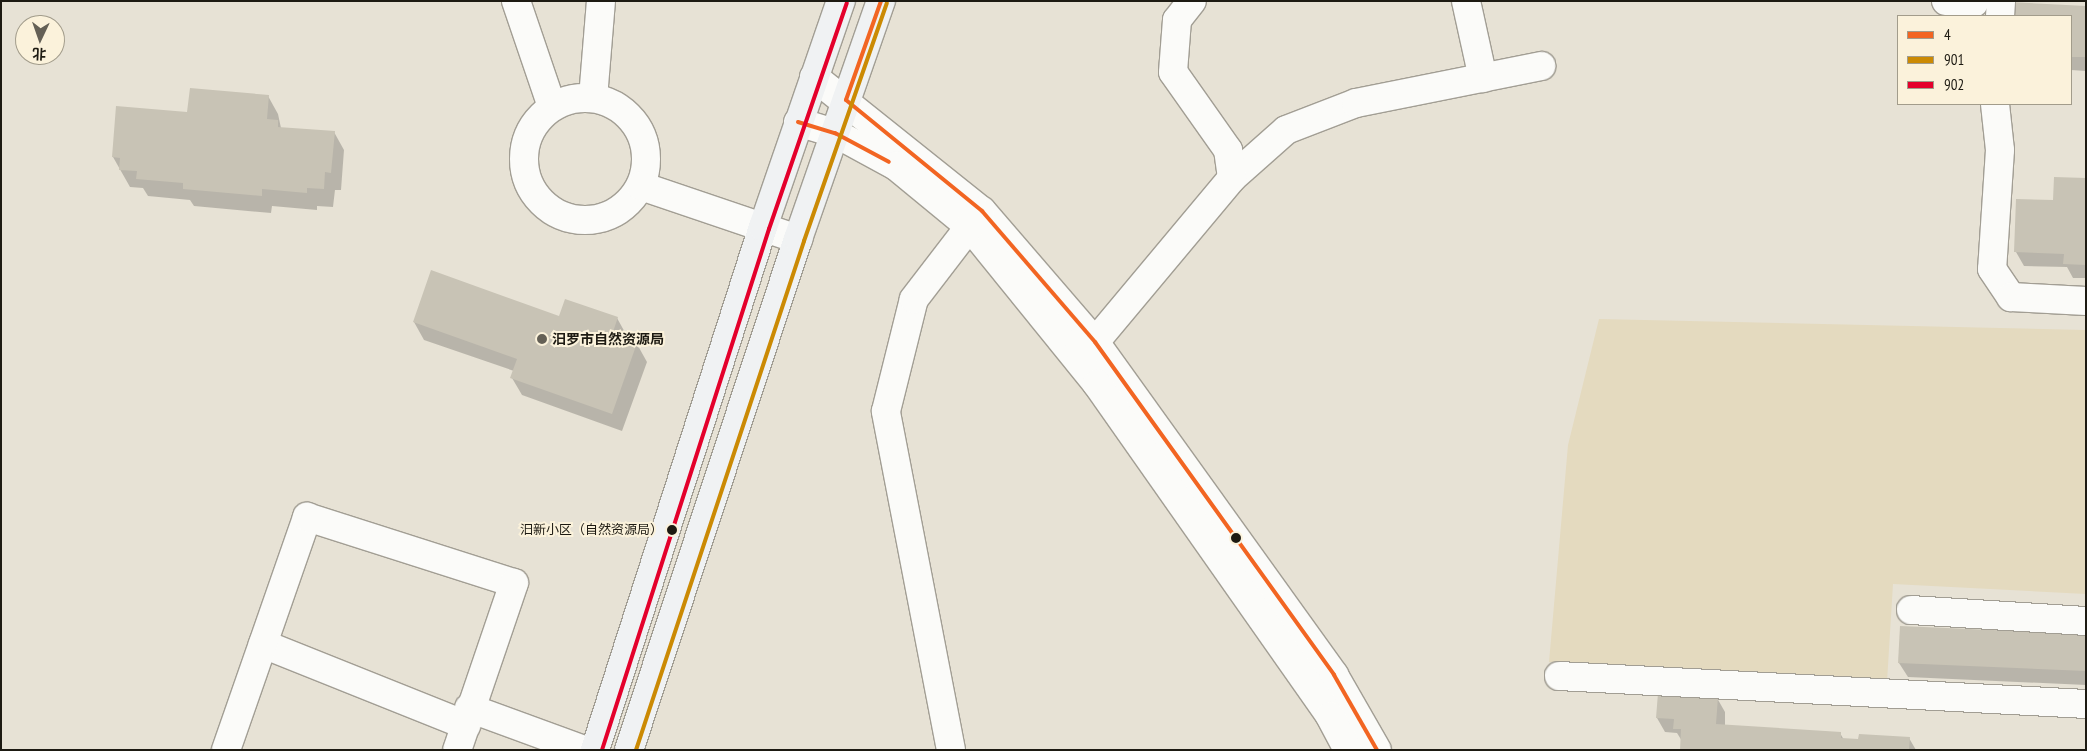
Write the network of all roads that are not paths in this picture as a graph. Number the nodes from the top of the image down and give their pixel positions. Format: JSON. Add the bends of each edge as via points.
{"nodes":[{"id":1,"x":516,"y":1,"type":"edge"},
{"id":2,"x":601,"y":1,"type":"edge"},
{"id":3,"x":841,"y":1,"type":"edge"},
{"id":4,"x":881,"y":1,"type":"edge"},
{"id":5,"x":1192,"y":1,"type":"edge"},
{"id":6,"x":1466,"y":1,"type":"edge"},
{"id":7,"x":1946,"y":1,"type":"edge"},
{"id":8,"x":2001,"y":1,"type":"edge"},
{"id":9,"x":1974,"y":3,"type":"dead end"},
{"id":10,"x":2000,"y":15,"type":"edge"},
{"id":11,"x":1540,"y":66,"type":"dead end"},
{"id":12,"x":814,"y":76,"type":"junction"},
{"id":13,"x":1483,"y":78,"type":"junction"},
{"id":14,"x":593,"y":98,"type":"junction"},
{"id":15,"x":846,"y":100,"type":"junction"},
{"id":16,"x":1995,"y":105,"type":"edge"},
{"id":17,"x":552,"y":107,"type":"junction"},
{"id":18,"x":798,"y":122,"type":"junction"},
{"id":19,"x":835,"y":133,"type":"junction"},
{"id":20,"x":1232,"y":178,"type":"junction"},
{"id":21,"x":641,"y":186,"type":"junction"},
{"id":22,"x":976,"y":219,"type":"junction"},
{"id":23,"x":763,"y":227,"type":"junction"},
{"id":24,"x":798,"y":238,"type":"junction"},
{"id":25,"x":2086,"y":301,"type":"edge"},
{"id":26,"x":1095,"y":342,"type":"junction"},
{"id":27,"x":1070,"y":351,"type":"junction"},
{"id":28,"x":1911,"y":610,"type":"dead end"},
{"id":29,"x":2086,"y":621,"type":"edge"},
{"id":30,"x":263,"y":644,"type":"junction"},
{"id":31,"x":1559,"y":676,"type":"dead end"},
{"id":32,"x":2086,"y":704,"type":"edge"},
{"id":33,"x":464,"y":728,"type":"edge"},
{"id":34,"x":226,"y":750,"type":"edge"},
{"id":35,"x":584,"y":750,"type":"edge"},
{"id":36,"x":595,"y":750,"type":"edge"},
{"id":37,"x":629,"y":750,"type":"edge"},
{"id":38,"x":951,"y":750,"type":"edge"},
{"id":39,"x":1348,"y":750,"type":"edge"},
{"id":40,"x":1378,"y":750,"type":"edge"}],
"edges":[{"from":1,"to":17,"type":"street"},
{"from":2,"to":14,"type":"street"},
{"from":3,"to":12,"type":"main road"},
{"from":4,"to":15,"type":"main road"},
{"from":5,"to":20,"type":"street","via":[[1177,20],[1173,72],[1228,150]]},
{"from":6,"to":13,"type":"street"},
{"from":7,"to":9,"type":"street"},
{"from":8,"to":10,"type":"street"},
{"from":11,"to":13,"type":"street"},
{"from":12,"to":15,"type":"street"},
{"from":12,"to":18,"type":"main road"},
{"from":13,"to":20,"type":"street","via":[[1356,103],[1286,130]]},
{"from":14,"to":17,"type":"street","via":[[572,99]]},
{"from":14,"to":21,"type":"street","via":[[612,103],[628,114],[640,129],[647,167]]},
{"from":15,"to":19,"type":"main road"},
{"from":15,"to":22,"type":"street"},
{"from":16,"to":25,"type":"street","via":[[2000,150],[1992,269],[2011,297]]},
{"from":17,"to":21,"type":"street","via":[[536,122],[526,140],[524,162],[528,182],[540,201],[563,216],[596,220],[614,214],[630,202]]},
{"from":18,"to":19,"type":"street"},
{"from":18,"to":23,"type":"main road"},
{"from":19,"to":22,"type":"street","via":[[896,166]]},
{"from":19,"to":24,"type":"main road"},
{"from":20,"to":26,"type":"street"},
{"from":21,"to":23,"type":"street"},
{"from":22,"to":26,"type":"street"},
{"from":22,"to":27,"type":"street"},
{"from":22,"to":38,"type":"street","via":[[914,298],[886,411]]},
{"from":23,"to":24,"type":"street"},
{"from":23,"to":36,"type":"main road"},
{"from":24,"to":37,"type":"main road"},
{"from":26,"to":27,"type":"street"},
{"from":26,"to":40,"type":"street","via":[[1334,675]]},
{"from":27,"to":39,"type":"street","via":[[1330,716]]},
{"from":28,"to":29,"type":"street"},
{"from":30,"to":33,"type":"street"},
{"from":30,"to":33,"type":"street","via":[[307,517],[514,583]]},
{"from":30,"to":34,"type":"street"},
{"from":31,"to":32,"type":"street"},
{"from":33,"to":35,"type":"street"}]}
